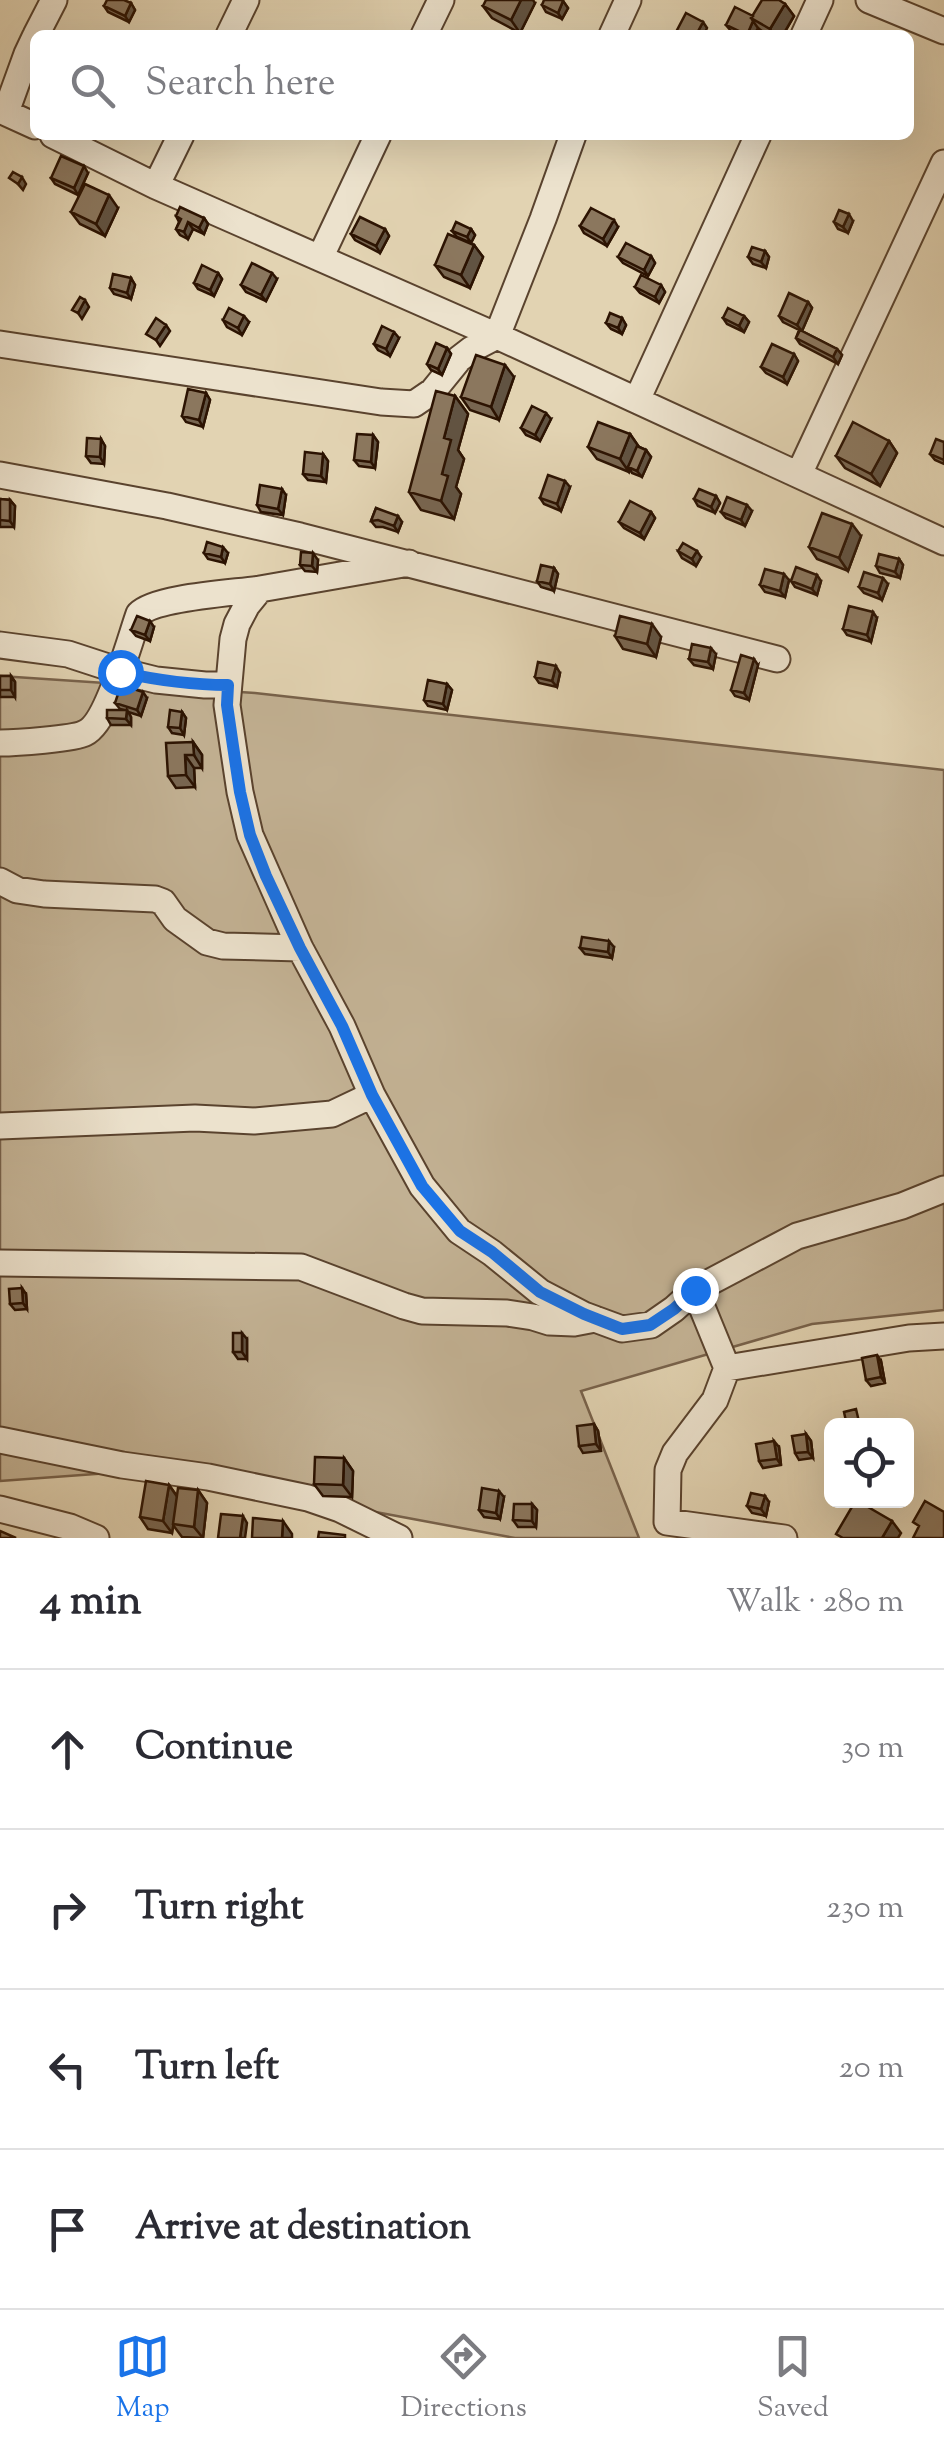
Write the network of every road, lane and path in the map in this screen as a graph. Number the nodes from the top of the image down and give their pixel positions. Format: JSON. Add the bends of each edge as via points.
{"nodes":[{"id":1,"x":54,"y":0,"type":"edge"},
{"id":2,"x":246,"y":0,"type":"edge"},
{"id":3,"x":441,"y":0,"type":"edge"},
{"id":4,"x":628,"y":0,"type":"edge"},
{"id":5,"x":820,"y":0,"type":"edge"},
{"id":6,"x":869,"y":0,"type":"edge"},
{"id":7,"x":39,"y":30,"type":"edge"},
{"id":8,"x":231,"y":30,"type":"edge"},
{"id":9,"x":426,"y":30,"type":"edge"},
{"id":10,"x":614,"y":30,"type":"edge"},
{"id":11,"x":806,"y":30,"type":"edge"},
{"id":12,"x":944,"y":31,"type":"edge"},
{"id":13,"x":30,"y":47,"type":"edge"},
{"id":14,"x":3,"y":111,"type":"edge"},
{"id":15,"x":30,"y":124,"type":"edge"},
{"id":16,"x":64,"y":140,"type":"edge"},
{"id":17,"x":178,"y":140,"type":"edge"},
{"id":18,"x":376,"y":140,"type":"edge"},
{"id":19,"x":571,"y":140,"type":"edge"},
{"id":20,"x":756,"y":140,"type":"edge"},
{"id":21,"x":944,"y":162,"type":"edge"},
{"id":22,"x":156,"y":186,"type":"junction"},
{"id":23,"x":320,"y":258,"type":"junction"},
{"id":24,"x":498,"y":336,"type":"junction"},
{"id":25,"x":0,"y":344,"type":"edge"},
{"id":26,"x":638,"y":400,"type":"junction"},
{"id":27,"x":799,"y":474,"type":"junction"},
{"id":28,"x":0,"y":476,"type":"edge"},
{"id":29,"x":944,"y":542,"type":"edge"},
{"id":30,"x":409,"y":563,"type":"junction"},
{"id":31,"x":260,"y":589,"type":"junction"},
{"id":32,"x":0,"y":645,"type":"edge"},
{"id":33,"x":776,"y":659,"type":"dead end"},
{"id":34,"x":120,"y":672,"type":"junction"},
{"id":35,"x":228,"y":685,"type":"junction"},
{"id":36,"x":0,"y":743,"type":"edge"},
{"id":37,"x":0,"y":881,"type":"edge"},
{"id":38,"x":300,"y":948,"type":"junction"},
{"id":39,"x":372,"y":1095,"type":"junction"},
{"id":40,"x":0,"y":1126,"type":"edge"},
{"id":41,"x":944,"y":1190,"type":"edge"},
{"id":42,"x":0,"y":1263,"type":"edge"},
{"id":43,"x":695,"y":1290,"type":"junction"},
{"id":44,"x":595,"y":1319,"type":"junction"},
{"id":45,"x":944,"y":1336,"type":"edge"},
{"id":46,"x":727,"y":1368,"type":"junction"},
{"id":47,"x":0,"y":1440,"type":"edge"},
{"id":48,"x":0,"y":1509,"type":"edge"},
{"id":49,"x":664,"y":1530,"type":"edge"},
{"id":50,"x":96,"y":1538,"type":"edge"},
{"id":51,"x":399,"y":1538,"type":"edge"},
{"id":52,"x":784,"y":1538,"type":"edge"}],
"edges":[{"from":1,"to":7,"type":"street"},
{"from":2,"to":8,"type":"street"},
{"from":3,"to":9,"type":"street"},
{"from":4,"to":10,"type":"street"},
{"from":5,"to":11,"type":"street"},
{"from":6,"to":12,"type":"street"},
{"from":13,"to":14,"type":"street"},
{"from":14,"to":15,"type":"street"},
{"from":16,"to":22,"type":"street"},
{"from":17,"to":22,"type":"street"},
{"from":18,"to":23,"type":"street"},
{"from":19,"to":24,"type":"street"},
{"from":20,"to":26,"type":"street"},
{"from":21,"to":27,"type":"street"},
{"from":22,"to":23,"type":"street"},
{"from":23,"to":24,"type":"street"},
{"from":24,"to":25,"type":"street","via":[[459,359],[433,391],[400,405]]},
{"from":24,"to":26,"type":"street"},
{"from":26,"to":27,"type":"street"},
{"from":27,"to":29,"type":"street"},
{"from":28,"to":30,"type":"street","via":[[167,506]]},
{"from":30,"to":31,"type":"street"},
{"from":30,"to":33,"type":"street"},
{"from":31,"to":34,"type":"street","via":[[145,607]]},
{"from":31,"to":35,"type":"street","via":[[232,639]]},
{"from":32,"to":34,"type":"street","via":[[68,654]]},
{"from":34,"to":35,"type":"street"},
{"from":34,"to":36,"type":"street","via":[[97,723],[85,733]]},
{"from":35,"to":38,"type":"street","via":[[250,835]]},
{"from":37,"to":38,"type":"street","via":[[44,894],[155,899],[207,942]]},
{"from":38,"to":39,"type":"street"},
{"from":39,"to":40,"type":"street","via":[[332,1114],[254,1122]]},
{"from":39,"to":44,"type":"street","via":[[422,1186],[460,1231],[540,1292]]},
{"from":41,"to":43,"type":"street","via":[[798,1236]]},
{"from":42,"to":44,"type":"street","via":[[300,1268],[422,1311],[507,1313],[549,1322]]},
{"from":43,"to":44,"type":"street","via":[[650,1325],[622,1329]]},
{"from":43,"to":46,"type":"street"},
{"from":45,"to":46,"type":"street"},
{"from":46,"to":49,"type":"street","via":[[716,1400],[668,1470]]},
{"from":47,"to":51,"type":"street","via":[[308,1498]]},
{"from":48,"to":50,"type":"street"},
{"from":49,"to":52,"type":"street"}]}
